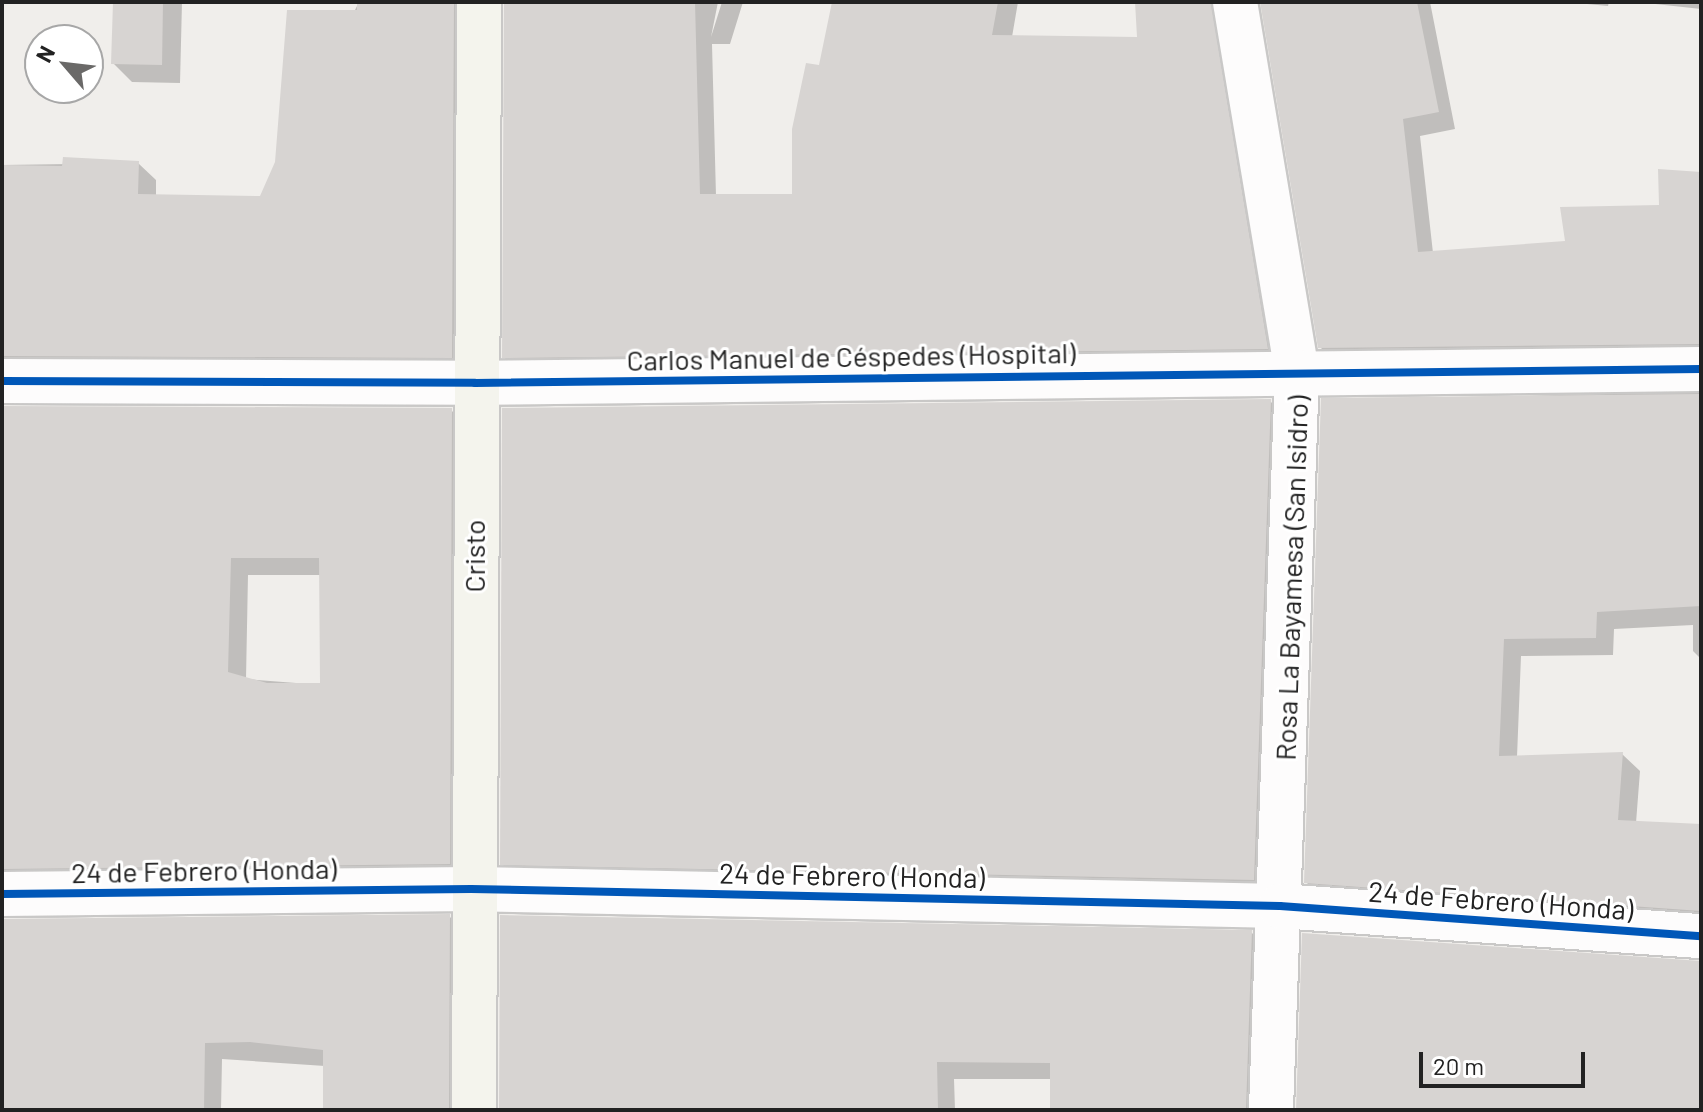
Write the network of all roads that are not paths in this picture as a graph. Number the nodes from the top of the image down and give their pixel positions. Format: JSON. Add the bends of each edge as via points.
{"nodes":[{"id":1,"x":479,"y":2,"type":"edge"},
{"id":2,"x":1235,"y":2,"type":"edge"},
{"id":3,"x":1701,"y":369,"type":"edge"},
{"id":4,"x":1297,"y":372,"type":"junction"},
{"id":5,"x":2,"y":381,"type":"edge"},
{"id":6,"x":475,"y":383,"type":"junction"},
{"id":7,"x":471,"y":889,"type":"junction"},
{"id":8,"x":2,"y":894,"type":"edge"},
{"id":9,"x":1280,"y":906,"type":"junction"},
{"id":10,"x":1701,"y":936,"type":"edge"},
{"id":11,"x":474,"y":1110,"type":"edge"},
{"id":12,"x":1271,"y":1110,"type":"edge"}],
"edges":[{"from":1,"to":6,"type":"street","name":"Cristo"},
{"from":2,"to":4,"type":"street","name":"Rosa La Bayamesa (San Isidro)"},
{"from":3,"to":4,"type":"street","name":"Carlos Manuel de Céspedes (Hospital)"},
{"from":4,"to":6,"type":"street","name":"Carlos Manuel de Céspedes (Hospital)"},
{"from":4,"to":9,"type":"street","name":"Rosa La Bayamesa (San Isidro)"},
{"from":5,"to":6,"type":"street","name":"Carlos Manuel de Céspedes (Hospital)"},
{"from":6,"to":7,"type":"street","name":"Cristo"},
{"from":7,"to":8,"type":"street","name":"24 de Febrero (Honda)"},
{"from":7,"to":9,"type":"street","name":"24 de Febrero (Honda)"},
{"from":7,"to":11,"type":"street","name":"Cristo"},
{"from":9,"to":10,"type":"street","name":"24 de Febrero (Honda)"},
{"from":9,"to":12,"type":"street","name":"Rosa La Bayamesa (San Isidro)"}]}
